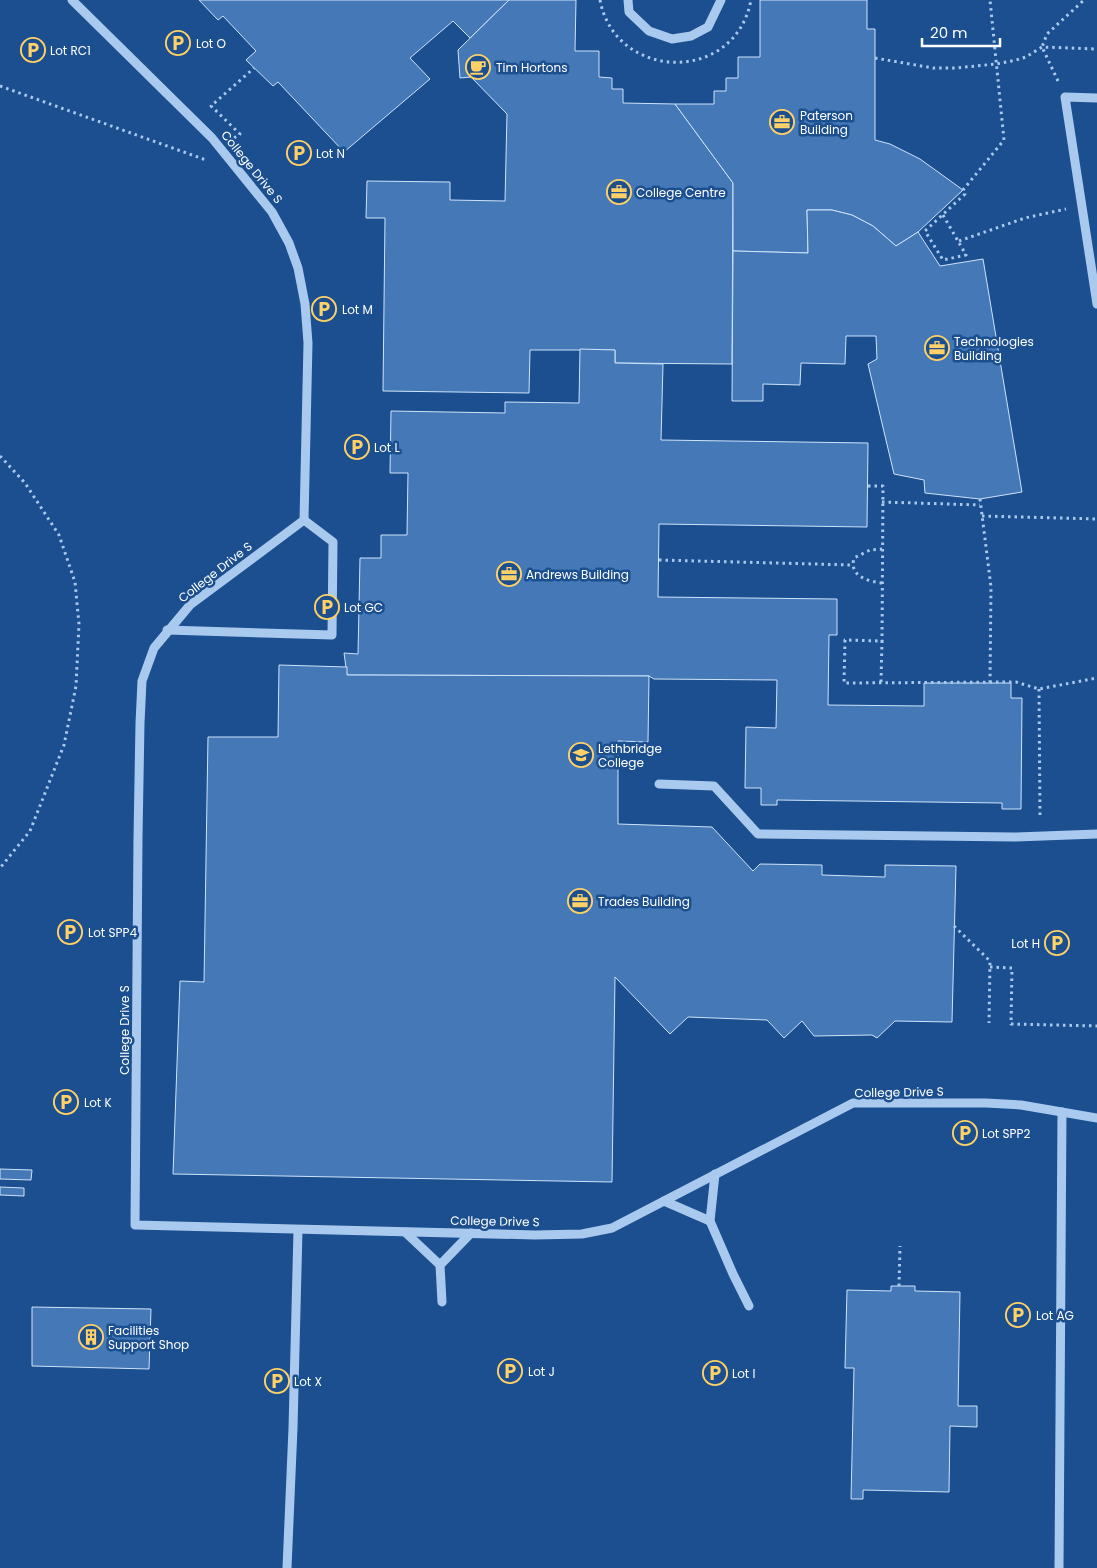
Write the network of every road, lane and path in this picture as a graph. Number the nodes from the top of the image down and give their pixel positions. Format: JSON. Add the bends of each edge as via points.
{"nodes":[{"id":1,"x":72,"y":0,"type":"edge"},
{"id":2,"x":628,"y":0,"type":"edge"},
{"id":3,"x":721,"y":0,"type":"edge"},
{"id":4,"x":990,"y":0,"type":"edge"},
{"id":5,"x":1084,"y":0,"type":"edge"},
{"id":6,"x":1042,"y":47,"type":"junction"},
{"id":7,"x":1097,"y":49,"type":"edge"},
{"id":8,"x":875,"y":58,"type":"dead end"},
{"id":9,"x":996,"y":64,"type":"junction"},
{"id":10,"x":254,"y":68,"type":"dead end"},
{"id":11,"x":0,"y":86,"type":"edge"},
{"id":12,"x":1097,"y":98,"type":"edge"},
{"id":13,"x":221,"y":149,"type":"junction"},
{"id":14,"x":1082,"y":206,"type":"junction"},
{"id":15,"x":943,"y":215,"type":"junction"},
{"id":16,"x":958,"y":241,"type":"junction"},
{"id":17,"x":1097,"y":304,"type":"edge"},
{"id":18,"x":0,"y":456,"type":"edge"},
{"id":19,"x":868,"y":486,"type":"dead end"},
{"id":20,"x":980,"y":499,"type":"dead end"},
{"id":21,"x":882,"y":502,"type":"junction"},
{"id":22,"x":980,"y":505,"type":"junction"},
{"id":23,"x":982,"y":516,"type":"junction"},
{"id":24,"x":1097,"y":519,"type":"edge"},
{"id":25,"x":304,"y":520,"type":"junction"},
{"id":26,"x":882,"y":549,"type":"junction"},
{"id":27,"x":658,"y":560,"type":"dead end"},
{"id":28,"x":852,"y":565,"type":"junction"},
{"id":29,"x":882,"y":583,"type":"junction"},
{"id":30,"x":168,"y":630,"type":"junction"},
{"id":31,"x":882,"y":641,"type":"junction"},
{"id":32,"x":1097,"y":678,"type":"edge"},
{"id":33,"x":881,"y":682,"type":"junction"},
{"id":34,"x":990,"y":682,"type":"junction"},
{"id":35,"x":1039,"y":688,"type":"junction"},
{"id":36,"x":659,"y":784,"type":"dead end"},
{"id":37,"x":1097,"y":834,"type":"edge"},
{"id":38,"x":1040,"y":836,"type":"junction"},
{"id":39,"x":0,"y":868,"type":"edge"},
{"id":40,"x":954,"y":926,"type":"dead end"},
{"id":41,"x":990,"y":968,"type":"junction"},
{"id":42,"x":989,"y":1023,"type":"dead end"},
{"id":43,"x":1097,"y":1026,"type":"edge"},
{"id":44,"x":1062,"y":1112,"type":"junction"},
{"id":45,"x":1097,"y":1118,"type":"edge"},
{"id":46,"x":715,"y":1174,"type":"junction"},
{"id":47,"x":664,"y":1201,"type":"junction"},
{"id":48,"x":710,"y":1222,"type":"junction"},
{"id":49,"x":298,"y":1230,"type":"junction"},
{"id":50,"x":405,"y":1232,"type":"junction"},
{"id":51,"x":471,"y":1233,"type":"junction"},
{"id":52,"x":900,"y":1246,"type":"dead end"},
{"id":53,"x":440,"y":1265,"type":"junction"},
{"id":54,"x":899,"y":1286,"type":"dead end"},
{"id":55,"x":442,"y":1302,"type":"dead end"},
{"id":56,"x":749,"y":1306,"type":"dead end"},
{"id":57,"x":287,"y":1568,"type":"edge"},
{"id":58,"x":1059,"y":1568,"type":"edge"}],
"edges":[{"from":1,"to":13,"type":"street","name":"College Drive S"},
{"from":2,"to":3,"type":"street","via":[[629,12],[649,31],[672,39],[691,36],[708,27]]},
{"from":4,"to":9,"type":"path"},
{"from":5,"to":6,"type":"path","via":[[1047,34]]},
{"from":6,"to":7,"type":"path"},
{"from":6,"to":9,"type":"path","via":[[1026,57]]},
{"from":8,"to":9,"type":"path","via":[[933,68]]},
{"from":9,"to":15,"type":"path","via":[[1004,140],[962,190],[965,194]]},
{"from":10,"to":13,"type":"path","via":[[211,106],[240,134]]},
{"from":11,"to":13,"type":"path","via":[[207,160]]},
{"from":12,"to":14,"type":"street","via":[[1065,97]]},
{"from":13,"to":25,"type":"street","name":"College Drive S","via":[[272,212],[298,268],[308,342]]},
{"from":14,"to":16,"type":"path","via":[[1026,218]]},
{"from":14,"to":17,"type":"street"},
{"from":15,"to":16,"type":"path"},
{"from":15,"to":16,"type":"path","via":[[924,231],[943,260],[966,255]]},
{"from":18,"to":39,"type":"path","via":[[24,483],[59,535],[75,582],[79,624],[76,686],[64,745],[30,831]]},
{"from":19,"to":21,"type":"path","via":[[883,486]]},
{"from":20,"to":22,"type":"path"},
{"from":21,"to":22,"type":"path"},
{"from":21,"to":26,"type":"path"},
{"from":22,"to":23,"type":"path"},
{"from":23,"to":24,"type":"path"},
{"from":23,"to":34,"type":"path","via":[[991,587]]},
{"from":25,"to":30,"type":"street","name":"College Drive S","via":[[190,605]]},
{"from":25,"to":30,"type":"street","via":[[333,542],[332,635]]},
{"from":26,"to":28,"type":"path","via":[[862,553],[854,558]]},
{"from":26,"to":29,"type":"path"},
{"from":27,"to":28,"type":"path"},
{"from":28,"to":29,"type":"path","via":[[855,573],[869,581]]},
{"from":29,"to":31,"type":"path"},
{"from":30,"to":49,"type":"street","name":"College Drive S","via":[[154,648],[142,681],[135,1225]]},
{"from":31,"to":33,"type":"path"},
{"from":31,"to":33,"type":"path","via":[[845,640],[844,682]]},
{"from":32,"to":35,"type":"path"},
{"from":33,"to":34,"type":"path"},
{"from":34,"to":35,"type":"path","via":[[1016,682]]},
{"from":35,"to":38,"type":"path"},
{"from":36,"to":38,"type":"street","via":[[714,786],[758,834]]},
{"from":37,"to":38,"type":"street"},
{"from":40,"to":41,"type":"path","via":[[990,961]]},
{"from":41,"to":42,"type":"path"},
{"from":41,"to":43,"type":"path","via":[[1012,968],[1011,1024]]},
{"from":44,"to":45,"type":"street","name":"College Drive S"},
{"from":44,"to":46,"type":"street","name":"College Drive S","via":[[986,1103],[853,1103]]},
{"from":44,"to":58,"type":"street"},
{"from":46,"to":47,"type":"street","name":"College Drive S"},
{"from":46,"to":48,"type":"street"},
{"from":47,"to":48,"type":"street"},
{"from":47,"to":51,"type":"street","name":"College Drive S","via":[[612,1228],[582,1234]]},
{"from":48,"to":56,"type":"street"},
{"from":49,"to":50,"type":"street","name":"College Drive S"},
{"from":49,"to":57,"type":"street"},
{"from":50,"to":51,"type":"street","name":"College Drive S"},
{"from":50,"to":53,"type":"street"},
{"from":51,"to":53,"type":"street"},
{"from":52,"to":54,"type":"path"},
{"from":53,"to":55,"type":"street"}]}
